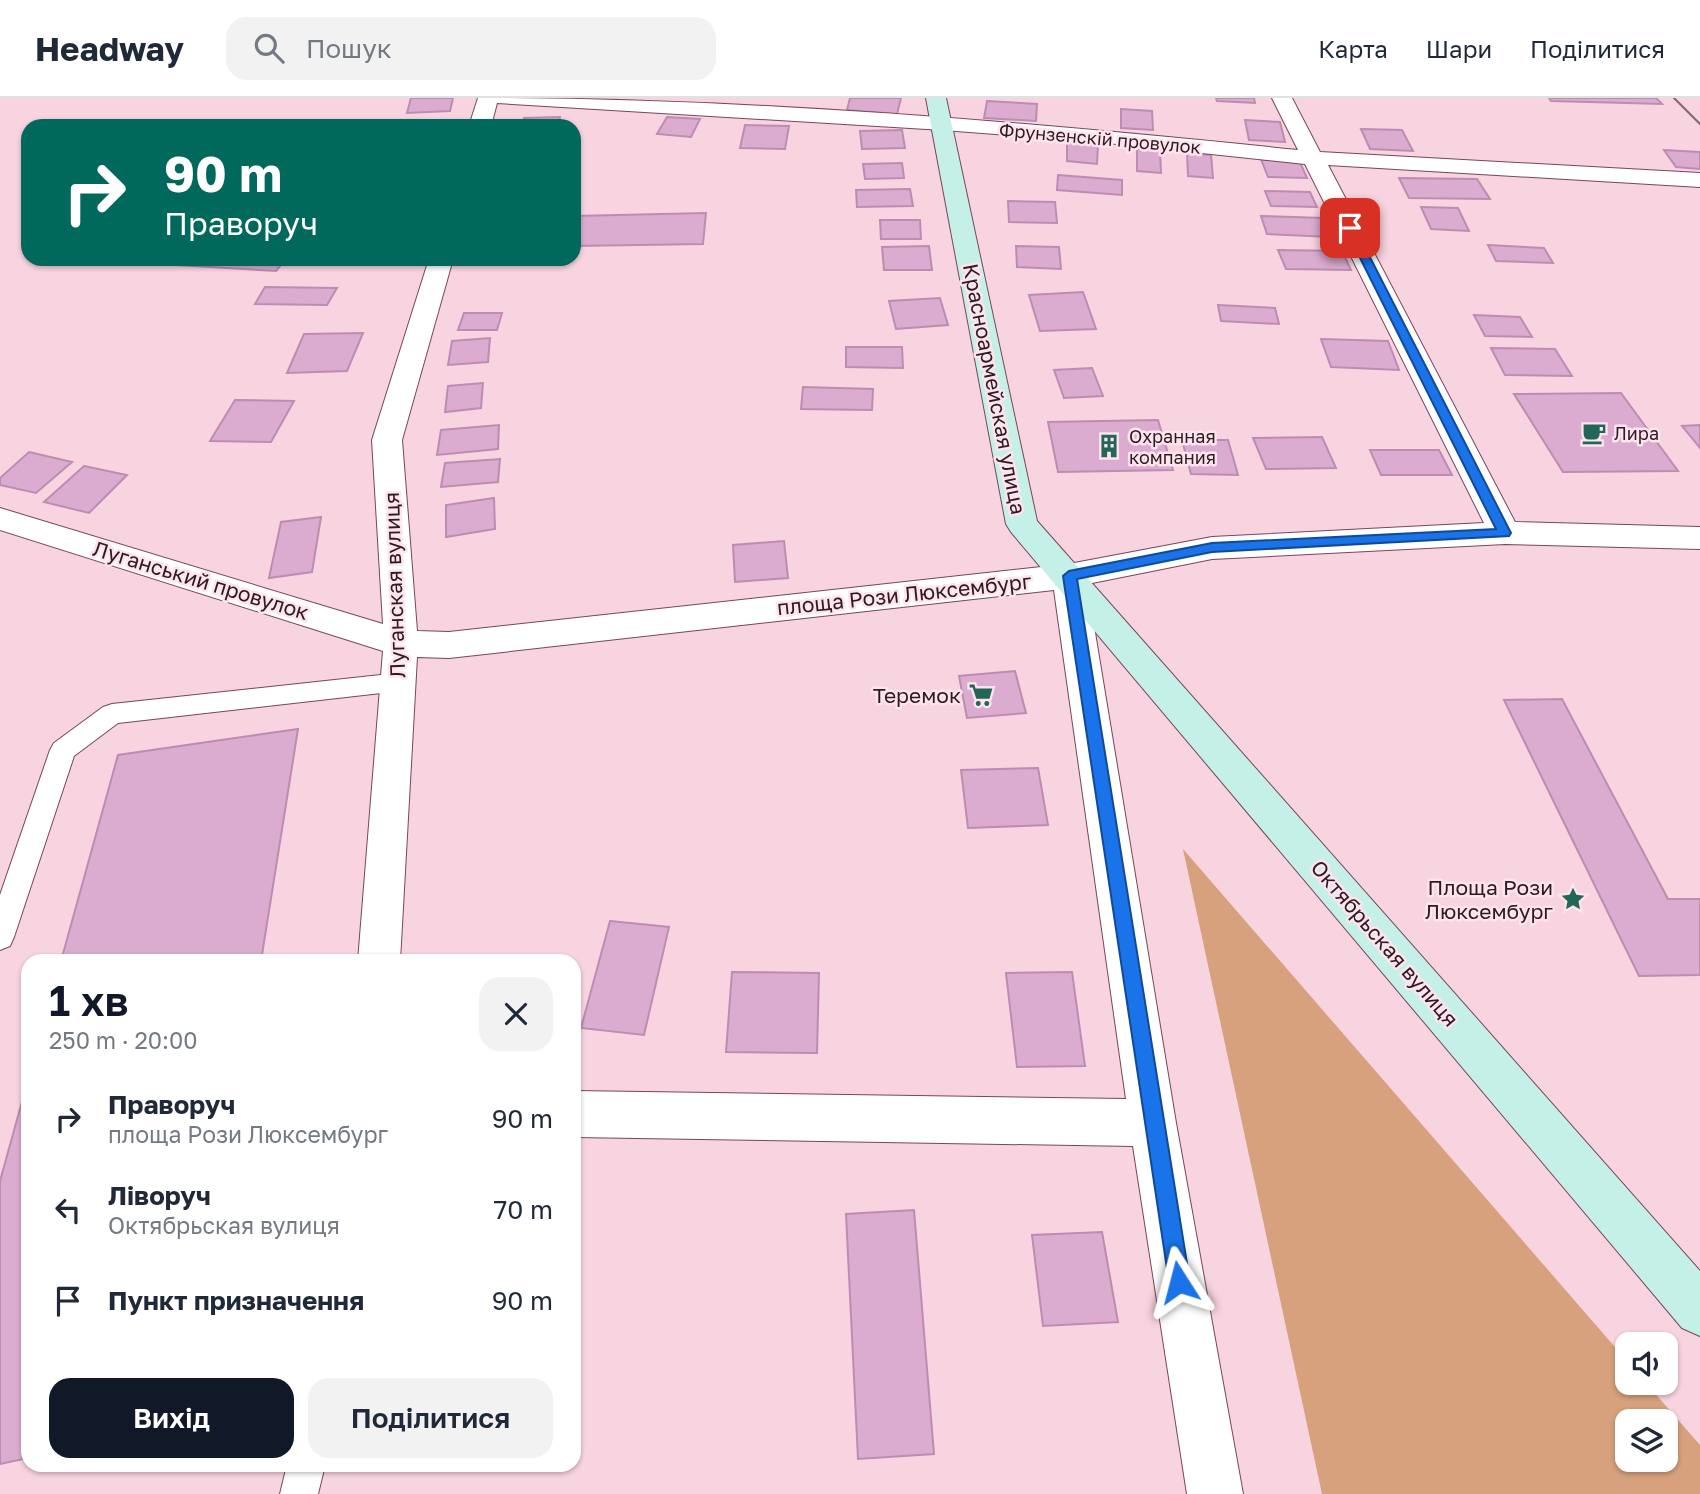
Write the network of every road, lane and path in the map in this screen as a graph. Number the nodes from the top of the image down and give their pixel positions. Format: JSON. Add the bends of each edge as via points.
{"nodes":[{"id":1,"x":488,"y":98,"type":"edge"},
{"id":2,"x":500,"y":98,"type":"edge"},
{"id":3,"x":936,"y":98,"type":"edge"},
{"id":4,"x":1282,"y":98,"type":"edge"},
{"id":5,"x":482,"y":119,"type":"edge"},
{"id":6,"x":943,"y":124,"type":"junction"},
{"id":7,"x":1314,"y":158,"type":"junction"},
{"id":8,"x":1700,"y":180,"type":"edge"},
{"id":9,"x":438,"y":266,"type":"edge"},
{"id":10,"x":0,"y":519,"type":"edge"},
{"id":11,"x":1504,"y":533,"type":"junction"},
{"id":12,"x":1700,"y":538,"type":"edge"},
{"id":13,"x":1069,"y":576,"type":"junction"},
{"id":14,"x":401,"y":643,"type":"junction"},
{"id":15,"x":399,"y":682,"type":"junction"},
{"id":16,"x":0,"y":937,"type":"edge"},
{"id":17,"x":380,"y":954,"type":"edge"},
{"id":18,"x":581,"y":1114,"type":"edge"},
{"id":19,"x":1153,"y":1123,"type":"junction"},
{"id":20,"x":1700,"y":1310,"type":"edge"},
{"id":21,"x":304,"y":1472,"type":"edge"},
{"id":22,"x":299,"y":1494,"type":"edge"},
{"id":23,"x":1215,"y":1494,"type":"edge"}],
"edges":[{"from":1,"to":5,"type":"street"},
{"from":2,"to":6,"type":"street","name":"Фрунзенскій провулок"},
{"from":3,"to":6,"type":"street","name":"Красноармейская улица"},
{"from":4,"to":7,"type":"street"},
{"from":6,"to":7,"type":"street","name":"Фрунзенскій провулок"},
{"from":6,"to":13,"type":"street","name":"Красноармейская улица","via":[[1022,524]]},
{"from":7,"to":8,"type":"street","name":"Фрунзенскій провулок"},
{"from":7,"to":11,"type":"street"},
{"from":9,"to":14,"type":"street","name":"Луганская вулиця","via":[[387,440]]},
{"from":10,"to":14,"type":"street","name":"Луганський провулок"},
{"from":11,"to":12,"type":"street","name":"площа Рози Люксембург"},
{"from":11,"to":13,"type":"street","name":"площа Рози Люксембург","via":[[1212,548]]},
{"from":13,"to":14,"type":"street","name":"площа Рози Люксембург","via":[[449,645]]},
{"from":13,"to":19,"type":"street"},
{"from":13,"to":20,"type":"street","name":"Октябрьская вулиця"},
{"from":14,"to":15,"type":"street","name":"Луганская вулиця"},
{"from":15,"to":16,"type":"lane","via":[[112,714],[63,750]]},
{"from":15,"to":17,"type":"street","name":"Луганская вулиця"},
{"from":18,"to":19,"type":"street"},
{"from":19,"to":23,"type":"street"},
{"from":21,"to":22,"type":"lane"}]}
